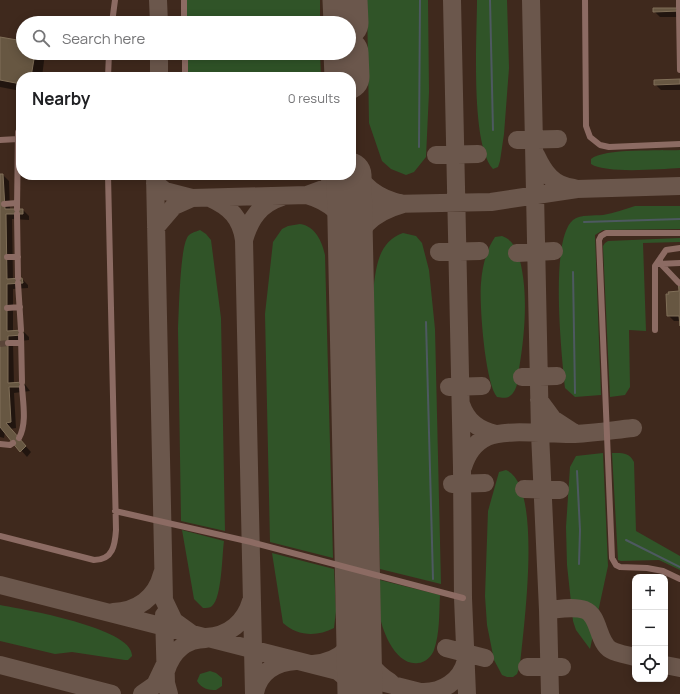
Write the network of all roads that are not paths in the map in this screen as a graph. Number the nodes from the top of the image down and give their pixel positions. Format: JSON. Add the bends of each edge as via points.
{"nodes":[{"id":1,"x":115,"y":0,"type":"edge"},
{"id":2,"x":184,"y":0,"type":"edge"},
{"id":3,"x":584,"y":0,"type":"edge"},
{"id":4,"x":679,"y":0,"type":"edge"},
{"id":5,"x":113,"y":16,"type":"edge"},
{"id":6,"x":184,"y":16,"type":"edge"},
{"id":7,"x":108,"y":60,"type":"edge"},
{"id":8,"x":185,"y":60,"type":"edge"},
{"id":9,"x":680,"y":70,"type":"edge"},
{"id":10,"x":108,"y":72,"type":"edge"},
{"id":11,"x":185,"y":72,"type":"edge"},
{"id":12,"x":16,"y":139,"type":"edge"},
{"id":13,"x":0,"y":140,"type":"edge"},
{"id":14,"x":680,"y":144,"type":"edge"},
{"id":15,"x":17,"y":180,"type":"edge"},
{"id":16,"x":108,"y":180,"type":"edge"},
{"id":17,"x":4,"y":204,"type":"dead end"},
{"id":18,"x":17,"y":209,"type":"junction"},
{"id":19,"x":680,"y":233,"type":"edge"},
{"id":20,"x":680,"y":248,"type":"edge"},
{"id":21,"x":7,"y":257,"type":"dead end"},
{"id":22,"x":18,"y":257,"type":"junction"},
{"id":23,"x":659,"y":262,"type":"junction"},
{"id":24,"x":680,"y":263,"type":"edge"},
{"id":25,"x":679,"y":283,"type":"dead end"},
{"id":26,"x":20,"y":307,"type":"junction"},
{"id":27,"x":7,"y":308,"type":"dead end"},
{"id":28,"x":655,"y":330,"type":"dead end"},
{"id":29,"x":8,"y":343,"type":"tunnel mouth"},
{"id":30,"x":21,"y":343,"type":"junction"},
{"id":31,"x":19,"y":438,"type":"dead end"},
{"id":32,"x":13,"y":443,"type":"dead end"},
{"id":33,"x":0,"y":444,"type":"edge"},
{"id":34,"x":115,"y":511,"type":"junction"},
{"id":35,"x":0,"y":536,"type":"edge"},
{"id":36,"x":680,"y":579,"type":"edge"},
{"id":37,"x":463,"y":598,"type":"dead end"}],
"edges":[{"from":1,"to":5,"type":"lane"},
{"from":2,"to":6,"type":"lane"},
{"from":3,"to":14,"type":"lane","via":[[585,106],[586,126],[590,137],[600,145],[609,147]]},
{"from":4,"to":9,"type":"lane"},
{"from":7,"to":10,"type":"lane"},
{"from":8,"to":11,"type":"lane"},
{"from":12,"to":13,"type":"lane"},
{"from":15,"to":18,"type":"lane"},
{"from":16,"to":34,"type":"lane"},
{"from":17,"to":18,"type":"lane"},
{"from":18,"to":22,"type":"lane"},
{"from":19,"to":36,"type":"lane","via":[[606,233],[599,240],[612,558],[620,567],[655,570]]},
{"from":20,"to":23,"type":"lane","via":[[668,248]]},
{"from":21,"to":22,"type":"lane"},
{"from":22,"to":26,"type":"lane"},
{"from":23,"to":24,"type":"lane"},
{"from":23,"to":25,"type":"lane"},
{"from":23,"to":28,"type":"lane"},
{"from":26,"to":27,"type":"lane"},
{"from":26,"to":30,"type":"lane"},
{"from":29,"to":30,"type":"lane"},
{"from":30,"to":31,"type":"lane","via":[[24,424]]},
{"from":32,"to":33,"type":"lane"},
{"from":34,"to":35,"type":"lane","via":[[114,548],[106,557],[98,560]]},
{"from":34,"to":37,"type":"lane","via":[[251,542]]}]}
